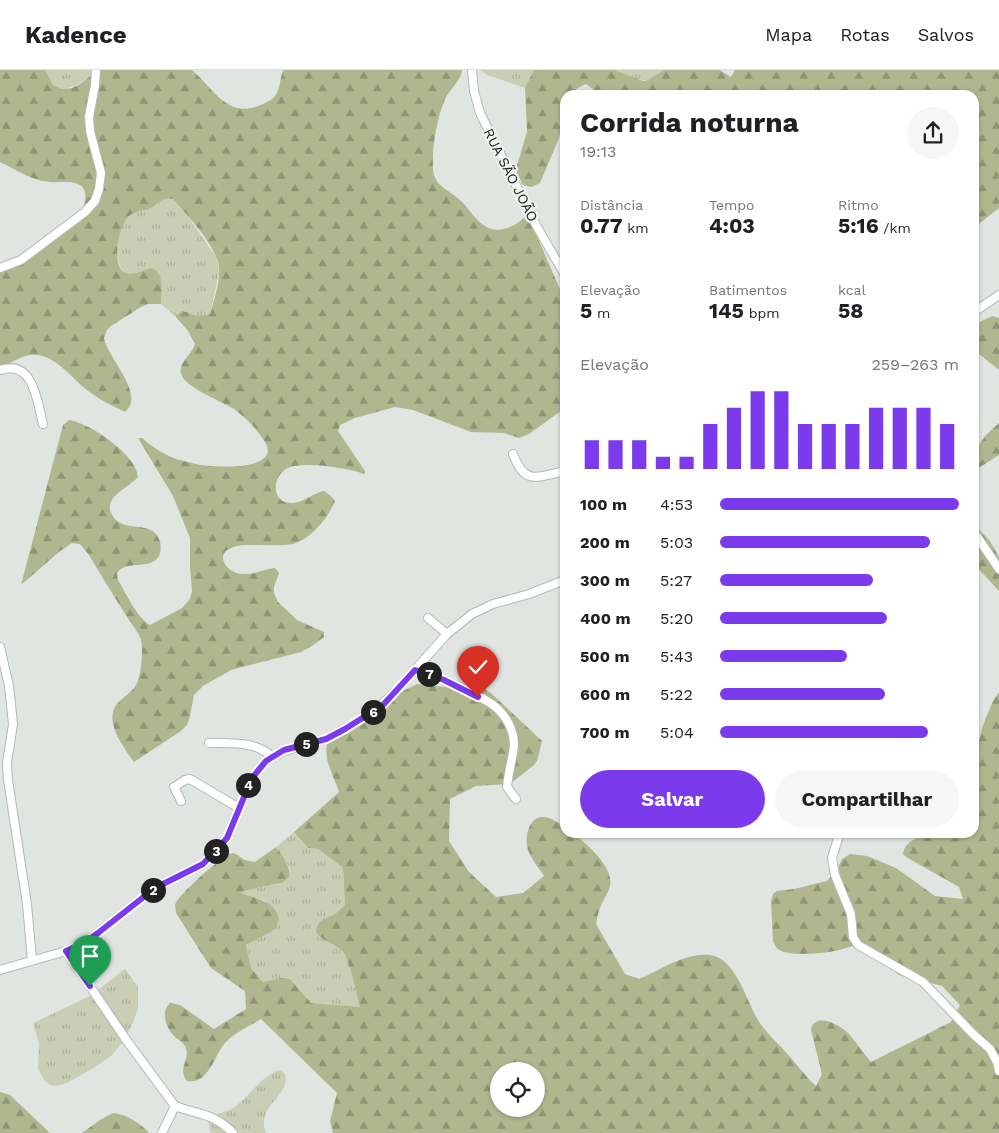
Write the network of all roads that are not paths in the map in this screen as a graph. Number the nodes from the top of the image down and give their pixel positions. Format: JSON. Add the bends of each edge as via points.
{"nodes":[{"id":1,"x":96,"y":70,"type":"edge"},
{"id":2,"x":472,"y":70,"type":"edge"},
{"id":3,"x":560,"y":266,"type":"edge"},
{"id":4,"x":0,"y":268,"type":"edge"},
{"id":5,"x":999,"y":296,"type":"edge"},
{"id":6,"x":979,"y":309,"type":"edge"},
{"id":7,"x":0,"y":370,"type":"edge"},
{"id":8,"x":43,"y":424,"type":"dead end"},
{"id":9,"x":512,"y":454,"type":"dead end"},
{"id":10,"x":560,"y":472,"type":"edge"},
{"id":11,"x":979,"y":539,"type":"edge"},
{"id":12,"x":999,"y":569,"type":"edge"},
{"id":13,"x":560,"y":582,"type":"edge"},
{"id":14,"x":428,"y":618,"type":"dead end"},
{"id":15,"x":447,"y":634,"type":"junction"},
{"id":16,"x":0,"y":647,"type":"edge"},
{"id":17,"x":415,"y":670,"type":"junction"},
{"id":18,"x":9,"y":686,"type":"junction"},
{"id":19,"x":0,"y":689,"type":"edge"},
{"id":20,"x":209,"y":743,"type":"dead end"},
{"id":21,"x":272,"y":756,"type":"junction"},
{"id":22,"x":4,"y":780,"type":"edge"},
{"id":23,"x":516,"y":799,"type":"dead end"},
{"id":24,"x":180,"y":800,"type":"dead end"},
{"id":25,"x":239,"y":808,"type":"junction"},
{"id":26,"x":838,"y":838,"type":"edge"},
{"id":27,"x":66,"y":951,"type":"junction"},
{"id":28,"x":32,"y":960,"type":"junction"},
{"id":29,"x":0,"y":970,"type":"edge"},
{"id":30,"x":999,"y":1071,"type":"edge"},
{"id":31,"x":175,"y":1106,"type":"junction"},
{"id":32,"x":162,"y":1133,"type":"edge"},
{"id":33,"x":233,"y":1133,"type":"edge"}],
"edges":[{"from":1,"to":4,"type":"street","via":[[88,117],[101,173],[95,201],[21,260]]},
{"from":2,"to":3,"type":"street","name":"RUA SÃO JOÃO","via":[[480,113]]},
{"from":5,"to":6,"type":"street"},
{"from":7,"to":8,"type":"street","via":[[8,367],[25,372]]},
{"from":9,"to":10,"type":"street","via":[[525,475],[540,477]]},
{"from":11,"to":12,"type":"street"},
{"from":13,"to":15,"type":"street","via":[[485,607]]},
{"from":14,"to":15,"type":"street"},
{"from":15,"to":17,"type":"street"},
{"from":16,"to":18,"type":"street"},
{"from":17,"to":21,"type":"street","via":[[383,705],[345,729],[326,739]]},
{"from":17,"to":23,"type":"street","via":[[444,680],[494,705],[505,717],[514,744],[507,787]]},
{"from":18,"to":19,"type":"street"},
{"from":18,"to":22,"type":"street","via":[[13,724]]},
{"from":20,"to":21,"type":"street","via":[[260,748]]},
{"from":21,"to":25,"type":"street","via":[[252,778]]},
{"from":22,"to":28,"type":"street","via":[[27,904]]},
{"from":24,"to":25,"type":"street","via":[[174,787],[190,780]]},
{"from":25,"to":27,"type":"street","via":[[227,838],[203,864],[155,888],[86,942]]},
{"from":26,"to":30,"type":"street","via":[[832,858],[835,875],[851,914],[853,937],[858,945],[923,982],[990,1049]]},
{"from":27,"to":28,"type":"street"},
{"from":27,"to":31,"type":"street"},
{"from":28,"to":29,"type":"street"},
{"from":31,"to":32,"type":"street"},
{"from":31,"to":33,"type":"street","via":[[214,1118]]}]}
